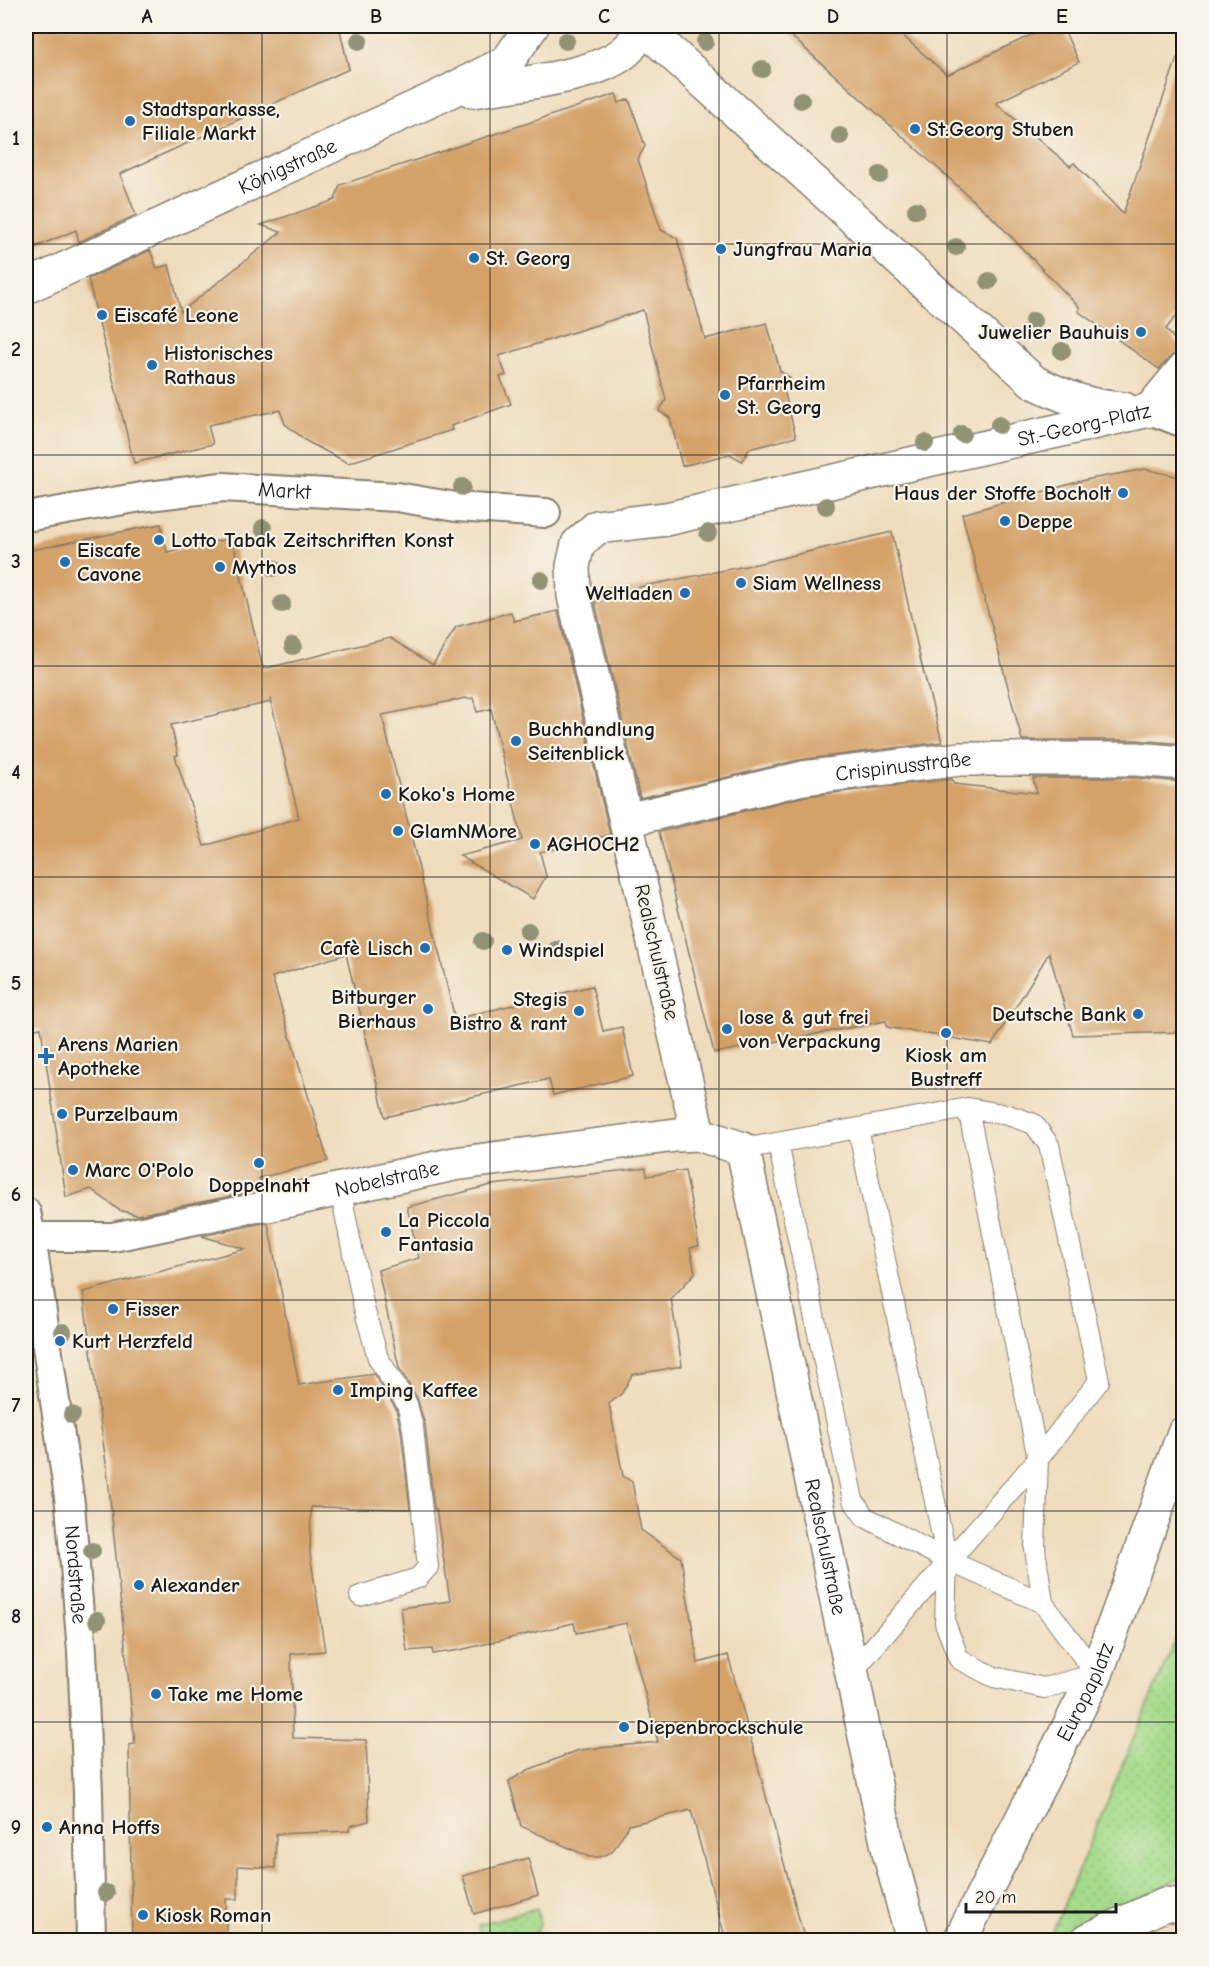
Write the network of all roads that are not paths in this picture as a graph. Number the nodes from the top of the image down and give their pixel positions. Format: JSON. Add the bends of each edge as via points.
{"nodes":[{"id":1,"x":532,"y":26,"type":"edge"},
{"id":2,"x":643,"y":26,"type":"edge"},
{"id":3,"x":440,"y":96,"type":"junction"},
{"id":4,"x":26,"y":287,"type":"edge"},
{"id":5,"x":1184,"y":369,"type":"edge"},
{"id":6,"x":1150,"y":410,"type":"junction"},
{"id":7,"x":1184,"y":423,"type":"edge"},
{"id":8,"x":546,"y":513,"type":"dead end"},
{"id":9,"x":26,"y":517,"type":"edge"},
{"id":10,"x":574,"y":596,"type":"joint"},
{"id":11,"x":1184,"y":763,"type":"edge"},
{"id":12,"x":627,"y":820,"type":"junction"},
{"id":13,"x":968,"y":1108,"type":"junction"},
{"id":14,"x":858,"y":1128,"type":"junction"},
{"id":15,"x":698,"y":1134,"type":"junction"},
{"id":16,"x":778,"y":1143,"type":"junction"},
{"id":17,"x":743,"y":1149,"type":"junction"},
{"id":18,"x":340,"y":1189,"type":"junction"},
{"id":19,"x":268,"y":1205,"type":"joint"},
{"id":20,"x":27,"y":1229,"type":"edge"},
{"id":21,"x":1184,"y":1432,"type":"edge"},
{"id":22,"x":1038,"y":1459,"type":"junction"},
{"id":23,"x":947,"y":1560,"type":"junction"},
{"id":24,"x":360,"y":1596,"type":"dead end"},
{"id":25,"x":1043,"y":1603,"type":"junction"},
{"id":26,"x":852,"y":1672,"type":"junction"},
{"id":27,"x":1096,"y":1674,"type":"junction"},
{"id":28,"x":1184,"y":1906,"type":"edge"},
{"id":29,"x":91,"y":1941,"type":"edge"},
{"id":30,"x":913,"y":1941,"type":"edge"},
{"id":31,"x":960,"y":1941,"type":"edge"},
{"id":32,"x":1088,"y":1941,"type":"edge"}],
"edges":[{"from":1,"to":3,"type":"street","name":"Königstraße","via":[[507,62]]},
{"from":2,"to":3,"type":"street","via":[[628,50],[604,66]]},
{"from":2,"to":6,"type":"street","name":"St.-Georg-Platz","via":[[1034,382],[1071,399],[1104,408]]},
{"from":3,"to":4,"type":"street","name":"Königstraße"},
{"from":5,"to":6,"type":"street"},
{"from":6,"to":7,"type":"street"},
{"from":6,"to":10,"type":"street","name":"St.-Georg-Platz","via":[[666,519],[597,527],[578,544],[573,566]]},
{"from":8,"to":9,"type":"street","name":"Markt","via":[[456,507],[397,497],[222,487]]},
{"from":10,"to":12,"type":"street","name":"Realschulstraße"},
{"from":11,"to":12,"type":"street","name":"Crispinusstraße","via":[[1136,759],[960,759],[803,778]]},
{"from":12,"to":15,"type":"street","name":"Realschulstraße"},
{"from":13,"to":14,"type":"lane"},
{"from":13,"to":22,"type":"lane"},
{"from":13,"to":22,"type":"lane","via":[[1034,1124],[1049,1145],[1099,1382]]},
{"from":14,"to":16,"type":"lane"},
{"from":14,"to":23,"type":"lane"},
{"from":15,"to":17,"type":"street","name":"Nobelstraße"},
{"from":15,"to":18,"type":"street","name":"Nobelstraße","via":[[454,1164]]},
{"from":16,"to":17,"type":"lane"},
{"from":16,"to":23,"type":"lane","via":[[853,1500],[865,1517]]},
{"from":17,"to":26,"type":"street","name":"Realschulstraße"},
{"from":18,"to":19,"type":"street","name":"Nobelstraße"},
{"from":18,"to":24,"type":"lane","via":[[378,1358],[406,1404],[413,1428],[428,1567],[418,1578]]},
{"from":19,"to":20,"type":"street","name":"Nobelstraße","via":[[113,1237]]},
{"from":20,"to":29,"type":"street","name":"Nordstraße","via":[[70,1504],[82,1651]]},
{"from":21,"to":27,"type":"street","name":"Europaplatz"},
{"from":22,"to":23,"type":"lane"},
{"from":22,"to":25,"type":"lane","via":[[1035,1549]]},
{"from":23,"to":25,"type":"lane"},
{"from":23,"to":26,"type":"lane"},
{"from":23,"to":27,"type":"lane","via":[[945,1623],[959,1659],[994,1677],[1044,1688]]},
{"from":25,"to":27,"type":"lane"},
{"from":26,"to":30,"type":"street","name":"Realschulstraße","via":[[889,1852]]},
{"from":27,"to":31,"type":"street","name":"Europaplatz"},
{"from":28,"to":32,"type":"street","via":[[1166,1904]]}]}
